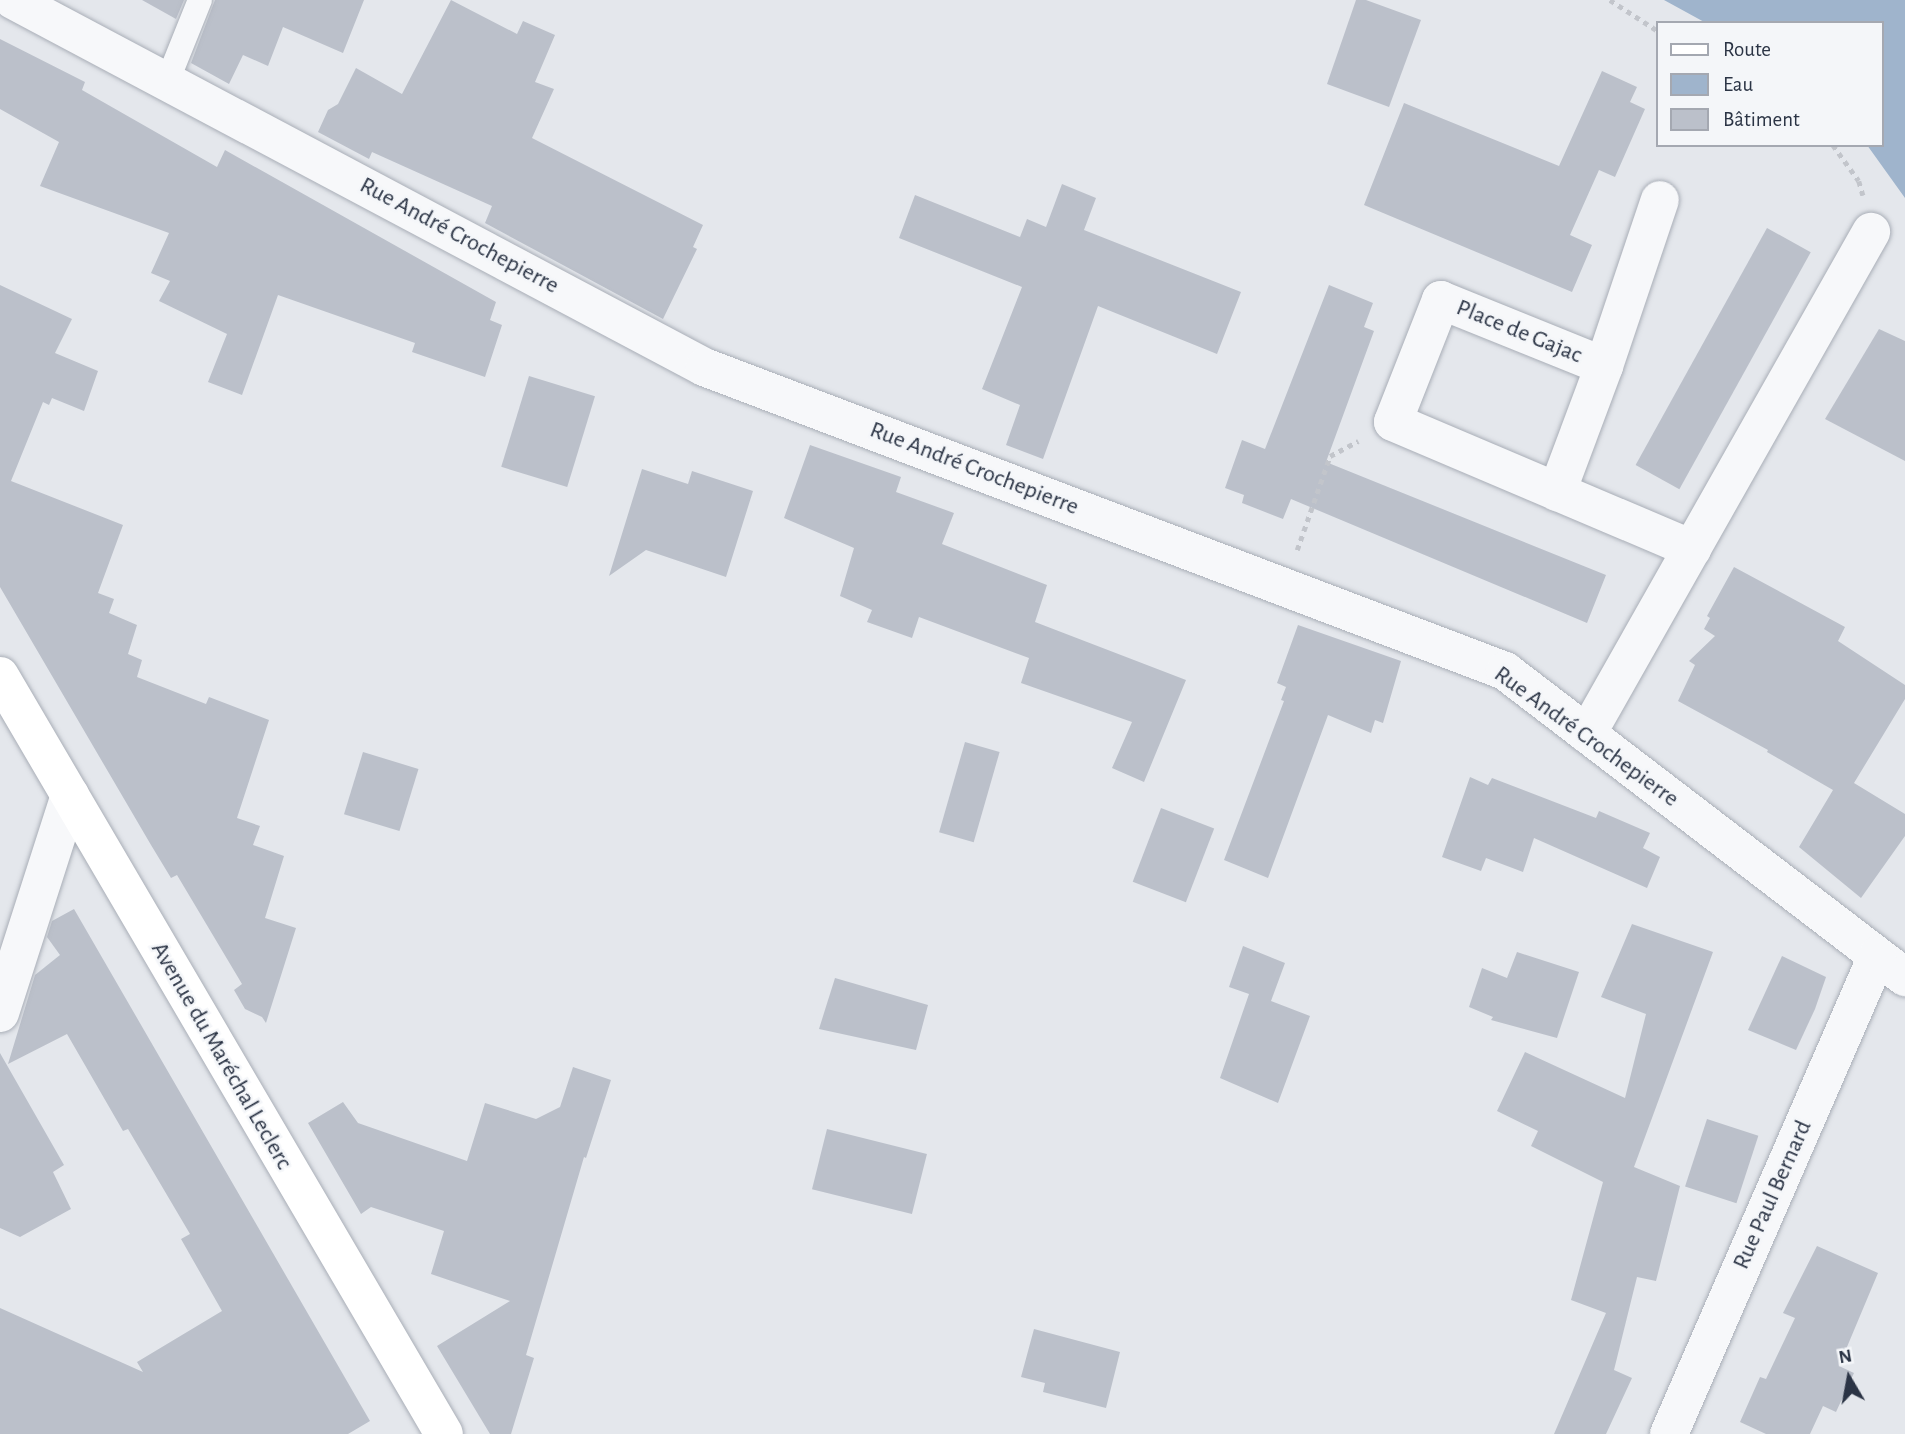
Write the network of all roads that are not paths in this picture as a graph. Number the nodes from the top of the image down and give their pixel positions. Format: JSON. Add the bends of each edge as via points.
{"nodes":[{"id":1,"x":13,"y":0,"type":"edge"},
{"id":2,"x":200,"y":0,"type":"edge"},
{"id":3,"x":167,"y":82,"type":"junction"},
{"id":4,"x":1660,"y":200,"type":"dead end"},
{"id":5,"x":1871,"y":232,"type":"road end"},
{"id":6,"x":1604,"y":366,"type":"junction"},
{"id":7,"x":1558,"y":492,"type":"junction"},
{"id":8,"x":1692,"y":549,"type":"junction"},
{"id":9,"x":0,"y":676,"type":"edge"},
{"id":10,"x":1587,"y":734,"type":"junction"},
{"id":11,"x":70,"y":795,"type":"junction"},
{"id":12,"x":1891,"y":967,"type":"edge"},
{"id":13,"x":0,"y":1013,"type":"edge"},
{"id":14,"x":444,"y":1434,"type":"edge"},
{"id":15,"x":1669,"y":1434,"type":"edge"}],
"edges":[{"from":1,"to":3,"type":"street","name":"Rue André Crochepierre"},
{"from":2,"to":3,"type":"lane"},
{"from":3,"to":10,"type":"street","name":"Rue André Crochepierre","via":[[704,366],[1506,671]]},
{"from":4,"to":6,"type":"street"},
{"from":5,"to":8,"type":"street"},
{"from":6,"to":7,"type":"street","name":"Place de Gajac"},
{"from":6,"to":7,"type":"street","name":"Place de Gajac","via":[[1441,300],[1393,422]]},
{"from":7,"to":8,"type":"street"},
{"from":8,"to":10,"type":"street"},
{"from":9,"to":11,"type":"main road","name":"Avenue du Maréchal Leclerc"},
{"from":10,"to":12,"type":"street","name":"Rue André Crochepierre"},
{"from":11,"to":13,"type":"street"},
{"from":11,"to":14,"type":"main road","name":"Avenue du Maréchal Leclerc"},
{"from":12,"to":15,"type":"street","name":"Rue Paul Bernard"}]}
